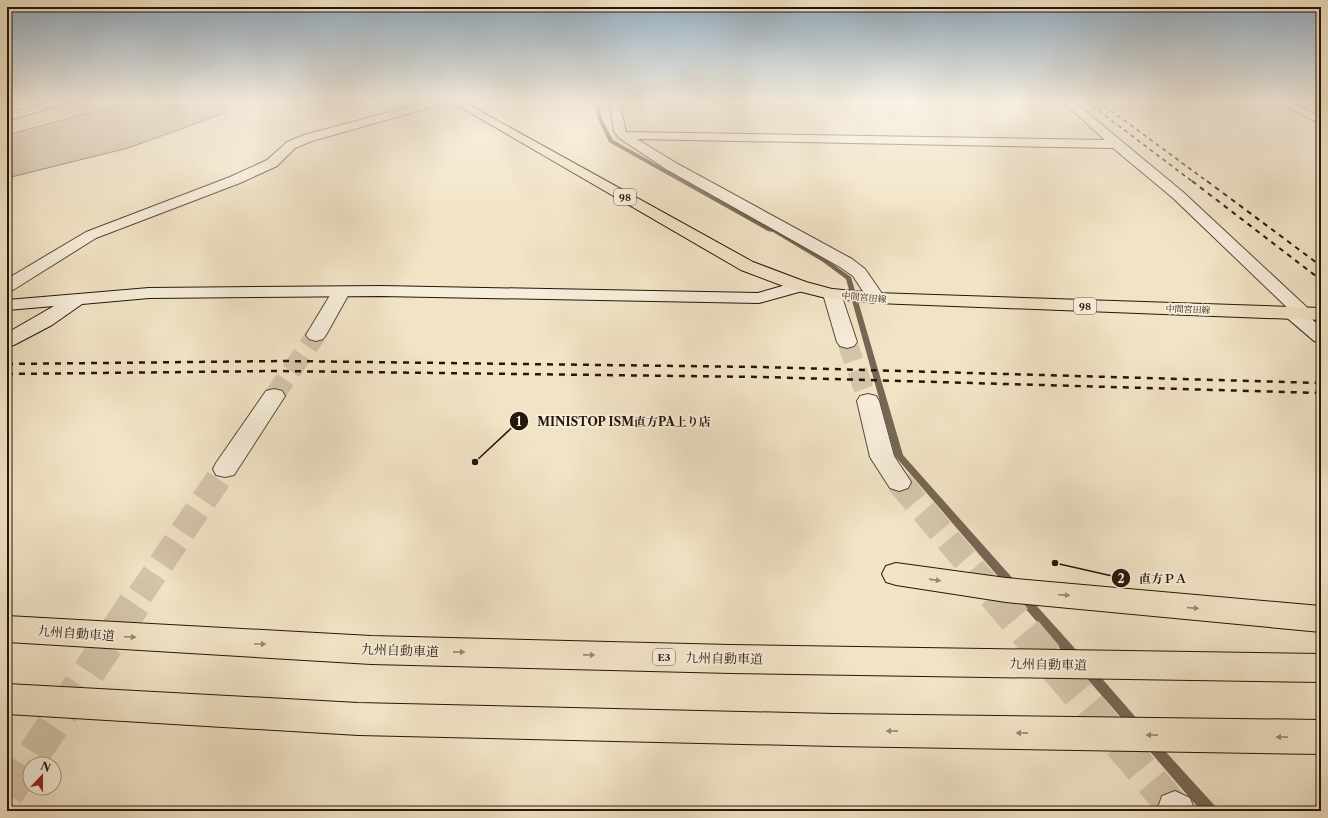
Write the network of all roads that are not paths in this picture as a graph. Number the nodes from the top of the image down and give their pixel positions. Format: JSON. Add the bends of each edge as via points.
{"nodes":[{"id":1,"x":305,"y":139,"type":"edge"},
{"id":2,"x":523,"y":139,"type":"edge"},
{"id":3,"x":630,"y":139,"type":"edge"},
{"id":4,"x":852,"y":139,"type":"edge"},
{"id":5,"x":1110,"y":139,"type":"edge"},
{"id":6,"x":1116,"y":144,"type":"junction"},
{"id":7,"x":7,"y":286,"type":"edge"},
{"id":8,"x":800,"y":286,"type":"junction"},
{"id":9,"x":341,"y":292,"type":"junction"},
{"id":10,"x":832,"y":294,"type":"junction"},
{"id":11,"x":876,"y":298,"type":"junction"},
{"id":12,"x":76,"y":300,"type":"junction"},
{"id":13,"x":7,"y":305,"type":"edge"},
{"id":14,"x":1306,"y":313,"type":"edge"},
{"id":15,"x":316,"y":335,"type":"tunnel mouth"},
{"id":16,"x":1321,"y":337,"type":"edge"},
{"id":17,"x":7,"y":341,"type":"edge"},
{"id":18,"x":847,"y":342,"type":"tunnel mouth"},
{"id":19,"x":274,"y":396,"type":"tunnel mouth"},
{"id":20,"x":868,"y":401,"type":"tunnel mouth"},
{"id":21,"x":225,"y":469,"type":"tunnel mouth"},
{"id":22,"x":899,"y":482,"type":"tunnel mouth"},
{"id":23,"x":896,"y":574,"type":"dead end"},
{"id":24,"x":1321,"y":619,"type":"edge"},
{"id":25,"x":7,"y":629,"type":"edge"},
{"id":26,"x":1321,"y":668,"type":"edge"},
{"id":27,"x":7,"y":699,"type":"edge"},
{"id":28,"x":1321,"y":737,"type":"edge"}],
"edges":[{"from":1,"to":7,"type":"street","via":[[291,145],[272,163],[235,180],[91,235]]},
{"from":2,"to":8,"type":"main road","name":"中間宮田線","number":"98","via":[[747,266]]},
{"from":3,"to":11,"type":"street","via":[[672,166],[846,263],[858,273]]},
{"from":4,"to":6,"type":"street"},
{"from":5,"to":6,"type":"street"},
{"from":6,"to":14,"type":"street","via":[[1178,194]]},
{"from":8,"to":9,"type":"street","via":[[759,298]]},
{"from":8,"to":10,"type":"main road","name":"中間宮田線","number":"98"},
{"from":9,"to":12,"type":"street","via":[[149,293]]},
{"from":9,"to":15,"type":"street"},
{"from":10,"to":11,"type":"main road","name":"中間宮田線","number":"98"},
{"from":10,"to":18,"type":"street"},
{"from":11,"to":14,"type":"main road","name":"中間宮田線","number":"98"},
{"from":12,"to":13,"type":"street"},
{"from":12,"to":17,"type":"street","via":[[45,321]]},
{"from":14,"to":16,"type":"street"},
{"from":19,"to":21,"type":"street"},
{"from":20,"to":22,"type":"street","via":[[882,457]]},
{"from":23,"to":24,"type":"main road","one_way":true,"via":[[1006,590]]},
{"from":25,"to":26,"type":"main road","name":"九州自動車道","number":"E3","one_way":true,"via":[[371,650]]},
{"from":28,"to":27,"type":"main road","one_way":true,"via":[[818,730],[358,719]]}]}
